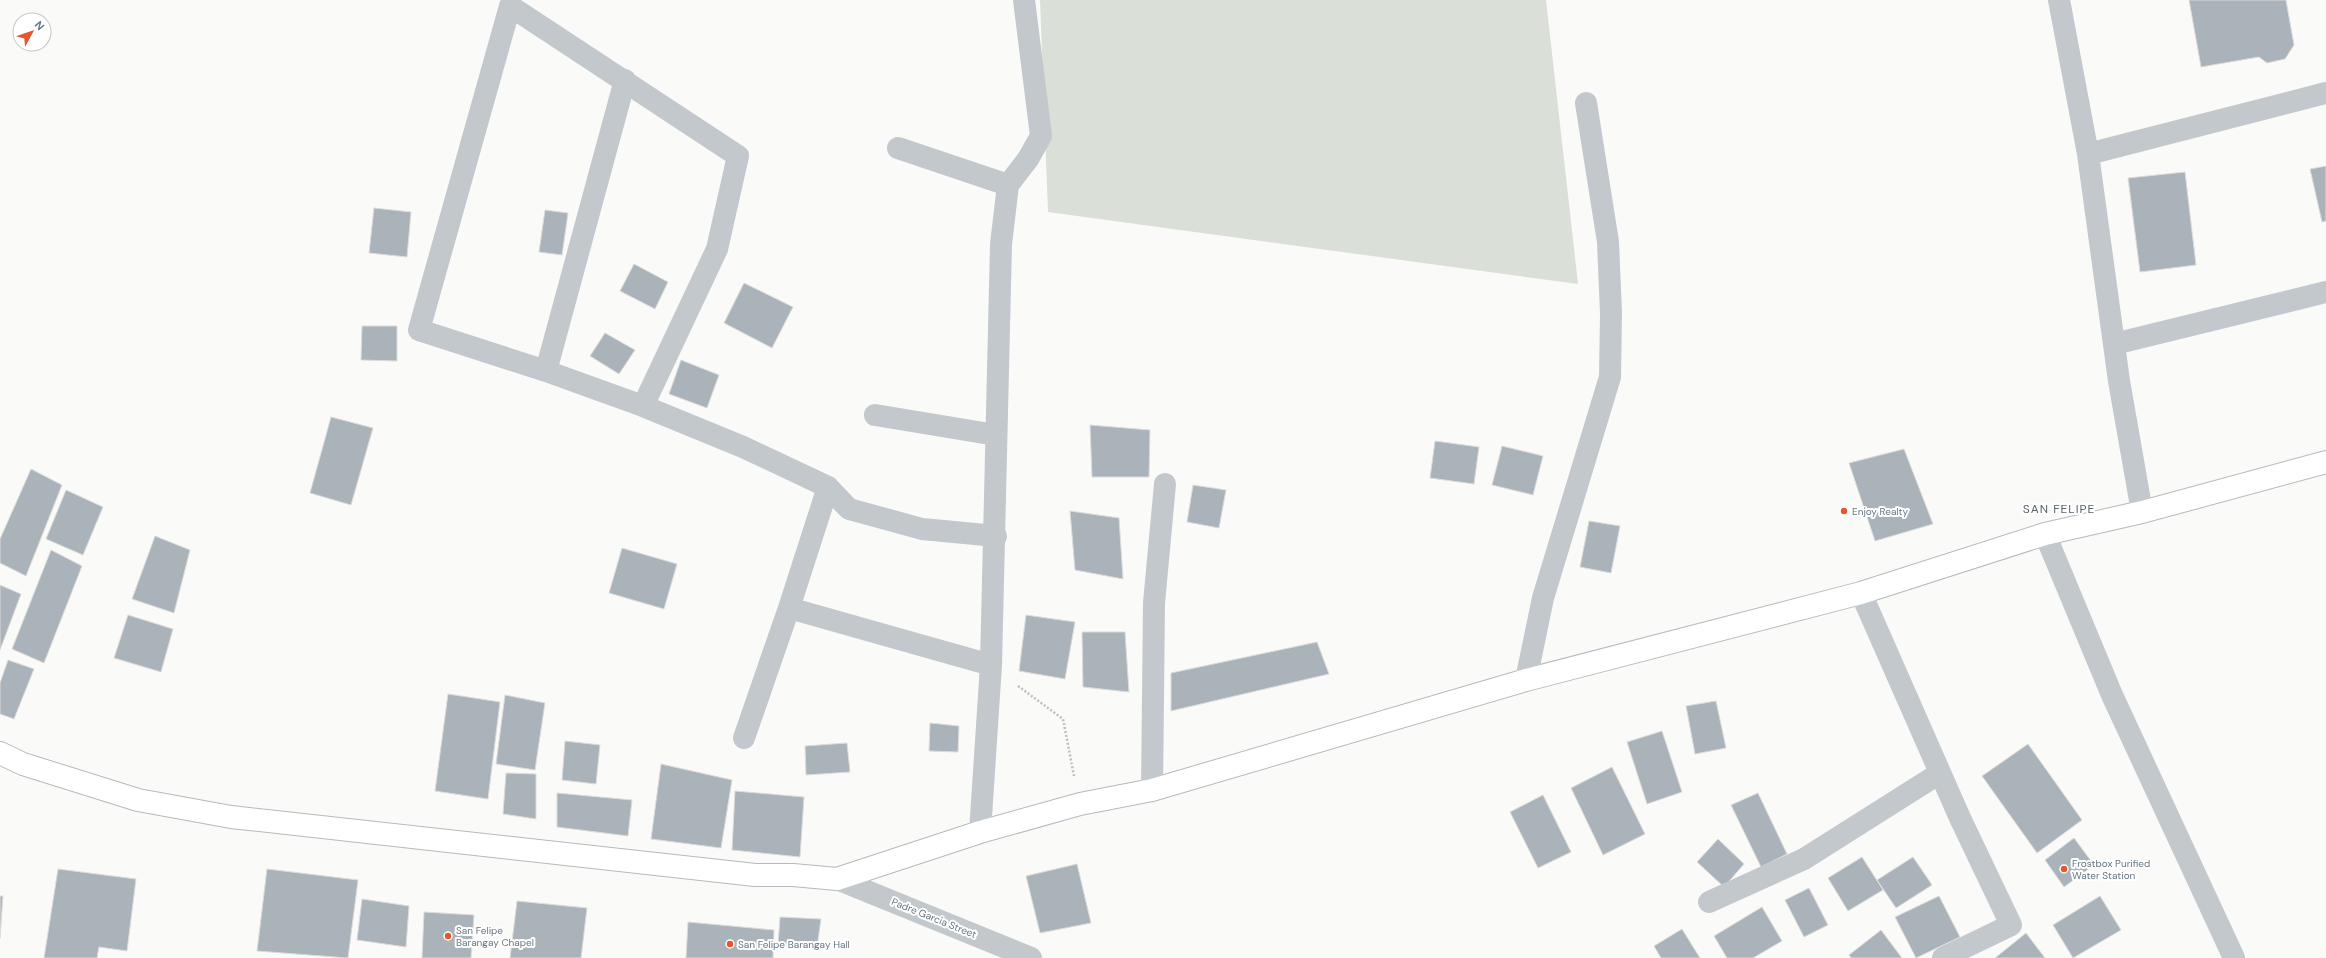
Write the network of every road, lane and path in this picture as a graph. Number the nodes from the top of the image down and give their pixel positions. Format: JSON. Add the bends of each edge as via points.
{"nodes":[{"id":1,"x":1024,"y":0,"type":"edge"},
{"id":2,"x":2059,"y":0,"type":"edge"},
{"id":3,"x":625,"y":80,"type":"junction"},
{"id":4,"x":2326,"y":94,"type":"edge"},
{"id":5,"x":1586,"y":103,"type":"dead end"},
{"id":6,"x":898,"y":148,"type":"dead end"},
{"id":7,"x":2088,"y":154,"type":"junction"},
{"id":8,"x":1008,"y":185,"type":"junction"},
{"id":9,"x":2326,"y":292,"type":"edge"},
{"id":10,"x":2114,"y":344,"type":"junction"},
{"id":11,"x":546,"y":371,"type":"junction"},
{"id":12,"x":643,"y":406,"type":"junction"},
{"id":13,"x":875,"y":415,"type":"dead end"},
{"id":14,"x":996,"y":435,"type":"junction"},
{"id":15,"x":2326,"y":462,"type":"edge"},
{"id":16,"x":1165,"y":484,"type":"dead end"},
{"id":17,"x":828,"y":487,"type":"junction"},
{"id":18,"x":2142,"y":512,"type":"junction"},
{"id":19,"x":2045,"y":534,"type":"junction"},
{"id":20,"x":996,"y":536,"type":"junction"},
{"id":21,"x":1861,"y":593,"type":"junction"},
{"id":22,"x":789,"y":608,"type":"junction"},
{"id":23,"x":991,"y":665,"type":"junction"},
{"id":24,"x":1526,"y":680,"type":"junction"},
{"id":25,"x":744,"y":738,"type":"dead end"},
{"id":26,"x":0,"y":753,"type":"edge"},
{"id":27,"x":1940,"y":773,"type":"junction"},
{"id":28,"x":1152,"y":790,"type":"junction"},
{"id":29,"x":1080,"y":804,"type":"junction"},
{"id":30,"x":980,"y":832,"type":"junction"},
{"id":31,"x":837,"y":879,"type":"junction"},
{"id":32,"x":1709,"y":902,"type":"dead end"},
{"id":33,"x":1031,"y":958,"type":"edge"},
{"id":34,"x":1942,"y":958,"type":"edge"},
{"id":35,"x":2234,"y":958,"type":"edge"}],
"edges":[{"from":1,"to":8,"type":"street","via":[[1041,136],[1028,160]]},
{"from":2,"to":7,"type":"street"},
{"from":3,"to":11,"type":"street"},
{"from":3,"to":11,"type":"street","via":[[510,6],[419,330]]},
{"from":3,"to":12,"type":"street","via":[[738,156],[717,249]]},
{"from":4,"to":7,"type":"street"},
{"from":5,"to":24,"type":"street","via":[[1608,242],[1612,313],[1610,377],[1543,598]]},
{"from":6,"to":8,"type":"street"},
{"from":7,"to":10,"type":"street"},
{"from":8,"to":14,"type":"street","via":[[1001,244]]},
{"from":9,"to":10,"type":"street"},
{"from":10,"to":18,"type":"street"},
{"from":11,"to":12,"type":"street"},
{"from":12,"to":17,"type":"street","via":[[744,447]]},
{"from":13,"to":14,"type":"street"},
{"from":14,"to":20,"type":"street"},
{"from":15,"to":18,"type":"main road"},
{"from":16,"to":28,"type":"street","via":[[1154,603]]},
{"from":17,"to":20,"type":"street","via":[[849,510],[922,529]]},
{"from":17,"to":22,"type":"street"},
{"from":18,"to":19,"type":"main road"},
{"from":19,"to":21,"type":"main road"},
{"from":19,"to":35,"type":"street","via":[[2112,695]]},
{"from":20,"to":23,"type":"street"},
{"from":21,"to":24,"type":"main road"},
{"from":21,"to":27,"type":"street"},
{"from":22,"to":23,"type":"street"},
{"from":22,"to":25,"type":"street"},
{"from":23,"to":29,"type":"path","via":[[1063,719]]},
{"from":23,"to":30,"type":"street"},
{"from":24,"to":28,"type":"main road"},
{"from":26,"to":31,"type":"main road","via":[[23,764],[138,800],[231,817],[755,875]]},
{"from":27,"to":32,"type":"street","via":[[1804,859]]},
{"from":27,"to":34,"type":"street","via":[[2011,925]]},
{"from":28,"to":29,"type":"main road"},
{"from":29,"to":30,"type":"main road"},
{"from":30,"to":31,"type":"main road"},
{"from":31,"to":33,"type":"street","name":"Padre Garcia Street"}]}
